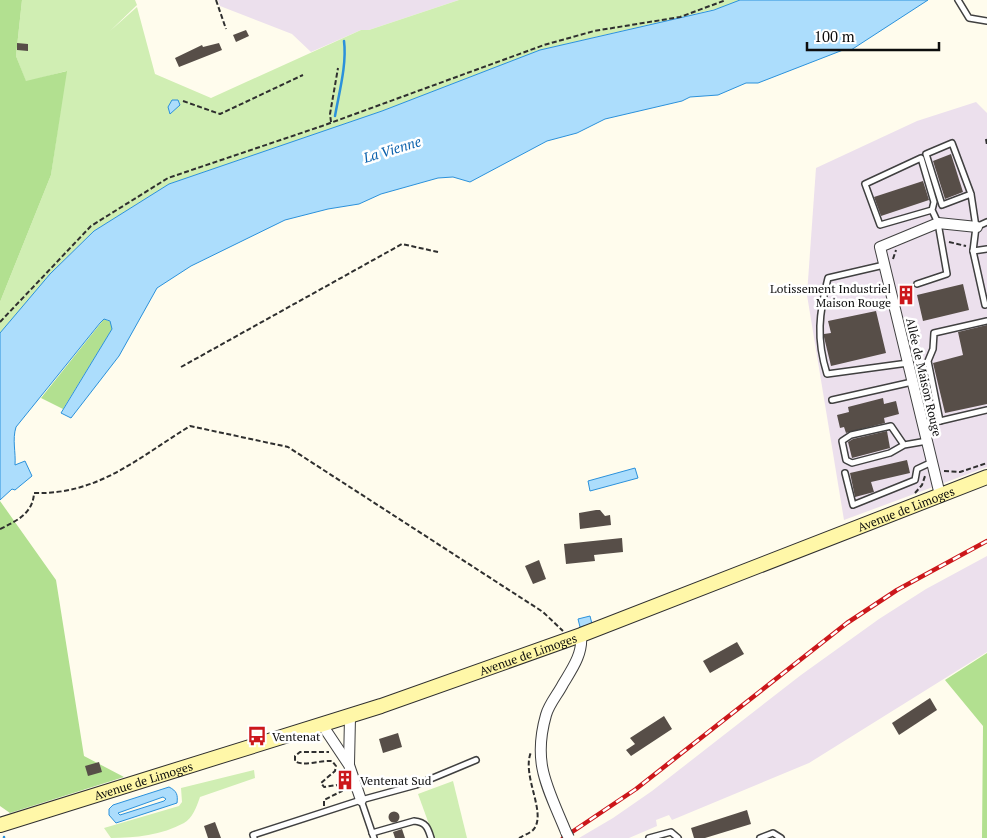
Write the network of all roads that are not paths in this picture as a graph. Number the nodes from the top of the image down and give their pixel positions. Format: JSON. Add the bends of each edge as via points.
{"nodes":[{"id":1,"x":958,"y":0,"type":"edge"},
{"id":2,"x":987,"y":21,"type":"edge"},
{"id":3,"x":971,"y":194,"type":"junction"},
{"id":4,"x":932,"y":210,"type":"junction"},
{"id":5,"x":938,"y":223,"type":"junction"},
{"id":6,"x":980,"y":226,"type":"edge"},
{"id":7,"x":973,"y":249,"type":"junction"},
{"id":8,"x":987,"y":249,"type":"edge"},
{"id":9,"x":889,"y":266,"type":"junction"},
{"id":10,"x":917,"y":284,"type":"dead end"},
{"id":11,"x":985,"y":305,"type":"dead end"},
{"id":12,"x":987,"y":321,"type":"edge"},
{"id":13,"x":908,"y":362,"type":"junction"},
{"id":14,"x":913,"y":382,"type":"junction"},
{"id":15,"x":832,"y":400,"type":"dead end"},
{"id":16,"x":987,"y":410,"type":"edge"},
{"id":17,"x":940,"y":421,"type":"junction"},
{"id":18,"x":923,"y":425,"type":"junction"},
{"id":19,"x":927,"y":441,"type":"junction"},
{"id":20,"x":904,"y":445,"type":"junction"},
{"id":21,"x":932,"y":462,"type":"junction"},
{"id":22,"x":845,"y":473,"type":"dead end"},
{"id":23,"x":987,"y":477,"type":"edge"},
{"id":24,"x":940,"y":495,"type":"junction"},
{"id":25,"x":581,"y":635,"type":"junction"},
{"id":26,"x":350,"y":717,"type":"junction"},
{"id":27,"x":323,"y":726,"type":"junction"},
{"id":28,"x":476,"y":760,"type":"dead end"},
{"id":29,"x":349,"y":764,"type":"junction"},
{"id":30,"x":361,"y":800,"type":"junction"},
{"id":31,"x":0,"y":825,"type":"edge"},
{"id":32,"x":567,"y":835,"type":"edge"},
{"id":33,"x":373,"y":836,"type":"edge"},
{"id":34,"x":254,"y":838,"type":"edge"},
{"id":35,"x":431,"y":838,"type":"edge"},
{"id":36,"x":650,"y":838,"type":"edge"},
{"id":37,"x":678,"y":838,"type":"edge"},
{"id":38,"x":760,"y":838,"type":"edge"},
{"id":39,"x":781,"y":838,"type":"edge"}],
"edges":[{"from":1,"to":2,"type":"lane","via":[[969,18]]},
{"from":3,"to":3,"type":"lane","via":[[952,143],[926,154],[942,205]]},
{"from":3,"to":6,"type":"lane"},
{"from":4,"to":4,"type":"lane","via":[[880,225],[865,184],[921,158],[934,202]]},
{"from":4,"to":5,"type":"lane"},
{"from":5,"to":6,"type":"street","name":"Allée de Maison Rouge"},
{"from":5,"to":9,"type":"street","name":"Allée de Maison Rouge","via":[[880,247]]},
{"from":5,"to":10,"type":"lane","via":[[947,274]]},
{"from":6,"to":7,"type":"lane"},
{"from":7,"to":8,"type":"lane"},
{"from":7,"to":11,"type":"lane"},
{"from":9,"to":13,"type":"street","name":"Allée de Maison Rouge"},
{"from":9,"to":13,"type":"lane","via":[[828,278],[820,308],[822,359],[827,374]]},
{"from":12,"to":17,"type":"lane","via":[[934,333],[934,349],[928,361]]},
{"from":13,"to":14,"type":"street","name":"Allée de Maison Rouge"},
{"from":14,"to":15,"type":"lane"},
{"from":14,"to":18,"type":"street","name":"Allée de Maison Rouge"},
{"from":16,"to":17,"type":"lane"},
{"from":17,"to":18,"type":"lane"},
{"from":18,"to":19,"type":"street","name":"Allée de Maison Rouge"},
{"from":19,"to":20,"type":"lane"},
{"from":19,"to":21,"type":"street","name":"Allée de Maison Rouge"},
{"from":20,"to":20,"type":"lane","via":[[890,453],[852,463],[846,460],[842,441],[851,435],[891,426]]},
{"from":21,"to":22,"type":"lane","via":[[917,469],[915,480],[853,505]]},
{"from":21,"to":24,"type":"street","name":"Allée de Maison Rouge"},
{"from":23,"to":24,"type":"main road","name":"Avenue de Limoges"},
{"from":24,"to":25,"type":"main road","name":"Avenue de Limoges"},
{"from":25,"to":26,"type":"main road","name":"Avenue de Limoges"},
{"from":25,"to":32,"type":"street","via":[[582,645],[576,662],[546,713],[540,749],[542,773]]},
{"from":26,"to":27,"type":"main road","name":"Avenue de Limoges"},
{"from":26,"to":29,"type":"street"},
{"from":27,"to":29,"type":"street"},
{"from":27,"to":31,"type":"main road","name":"Avenue de Limoges"},
{"from":28,"to":30,"type":"lane","via":[[416,785]]},
{"from":29,"to":30,"type":"street"},
{"from":30,"to":33,"type":"lane"},
{"from":30,"to":34,"type":"lane","via":[[253,835]]},
{"from":33,"to":35,"type":"lane","via":[[414,821],[428,828]]},
{"from":36,"to":37,"type":"lane","via":[[671,832]]},
{"from":38,"to":39,"type":"lane","via":[[773,833]]}]}
